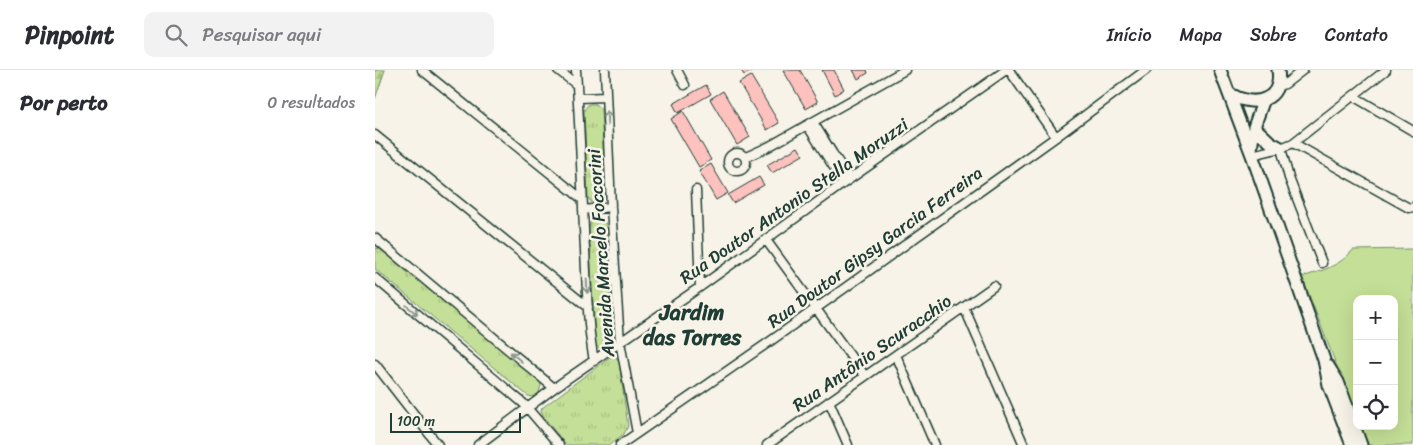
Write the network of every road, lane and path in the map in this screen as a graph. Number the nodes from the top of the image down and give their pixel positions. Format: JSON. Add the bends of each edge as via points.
{"nodes":[{"id":1,"x":421,"y":70,"type":"edge"},
{"id":2,"x":558,"y":70,"type":"edge"},
{"id":3,"x":576,"y":70,"type":"edge"},
{"id":4,"x":605,"y":70,"type":"edge"},
{"id":5,"x":677,"y":70,"type":"edge"},
{"id":6,"x":905,"y":70,"type":"edge"},
{"id":7,"x":1007,"y":70,"type":"edge"},
{"id":8,"x":1146,"y":70,"type":"edge"},
{"id":9,"x":1277,"y":70,"type":"edge"},
{"id":10,"x":1303,"y":70,"type":"edge"},
{"id":11,"x":1386,"y":70,"type":"edge"},
{"id":12,"x":1223,"y":72,"type":"edge"},
{"id":13,"x":577,"y":85,"type":"junction"},
{"id":14,"x":685,"y":85,"type":"dead end"},
{"id":15,"x":1277,"y":86,"type":"junction"},
{"id":16,"x":1230,"y":94,"type":"junction"},
{"id":17,"x":1353,"y":96,"type":"junction"},
{"id":18,"x":605,"y":97,"type":"junction"},
{"id":19,"x":579,"y":98,"type":"junction"},
{"id":20,"x":1264,"y":100,"type":"junction"},
{"id":21,"x":810,"y":123,"type":"junction"},
{"id":22,"x":1254,"y":127,"type":"junction"},
{"id":23,"x":1413,"y":131,"type":"edge"},
{"id":24,"x":375,"y":136,"type":"edge"},
{"id":25,"x":1056,"y":137,"type":"junction"},
{"id":26,"x":1293,"y":143,"type":"junction"},
{"id":27,"x":1281,"y":148,"type":"junction"},
{"id":28,"x":1252,"y":153,"type":"junction"},
{"id":29,"x":745,"y":157,"type":"dead end"},
{"id":30,"x":847,"y":181,"type":"junction"},
{"id":31,"x":696,"y":190,"type":"dead end"},
{"id":32,"x":582,"y":199,"type":"junction"},
{"id":33,"x":611,"y":207,"type":"junction"},
{"id":34,"x":1413,"y":207,"type":"edge"},
{"id":35,"x":583,"y":210,"type":"junction"},
{"id":36,"x":375,"y":238,"type":"edge"},
{"id":37,"x":766,"y":240,"type":"junction"},
{"id":38,"x":1321,"y":263,"type":"dead end"},
{"id":39,"x":375,"y":278,"type":"edge"},
{"id":40,"x":994,"y":286,"type":"dead end"},
{"id":41,"x":700,"y":287,"type":"junction"},
{"id":42,"x":588,"y":307,"type":"junction"},
{"id":43,"x":964,"y":307,"type":"junction"},
{"id":44,"x":814,"y":309,"type":"junction"},
{"id":45,"x":620,"y":342,"type":"junction"},
{"id":46,"x":896,"y":355,"type":"junction"},
{"id":47,"x":1324,"y":360,"type":"junction"},
{"id":48,"x":594,"y":361,"type":"junction"},
{"id":49,"x":375,"y":364,"type":"edge"},
{"id":50,"x":865,"y":376,"type":"junction"},
{"id":51,"x":554,"y":388,"type":"junction"},
{"id":52,"x":829,"y":401,"type":"junction"},
{"id":53,"x":528,"y":408,"type":"junction"},
{"id":54,"x":637,"y":432,"type":"junction"},
{"id":55,"x":622,"y":444,"type":"edge"},
{"id":56,"x":438,"y":445,"type":"edge"},
{"id":57,"x":478,"y":445,"type":"edge"},
{"id":58,"x":559,"y":445,"type":"edge"},
{"id":59,"x":767,"y":445,"type":"edge"},
{"id":60,"x":848,"y":445,"type":"edge"},
{"id":61,"x":935,"y":445,"type":"edge"},
{"id":62,"x":1024,"y":445,"type":"edge"},
{"id":63,"x":1352,"y":445,"type":"edge"},
{"id":64,"x":1361,"y":445,"type":"edge"}],
"edges":[{"from":1,"to":32,"type":"street"},
{"from":2,"to":13,"type":"street"},
{"from":3,"to":13,"type":"street","name":"Avenida Marcelo Foccorini"},
{"from":4,"to":18,"type":"street","name":"Avenida Marcelo Foccorini"},
{"from":5,"to":14,"type":"street"},
{"from":6,"to":21,"type":"street"},
{"from":7,"to":25,"type":"street"},
{"from":7,"to":30,"type":"street","name":"Rua Doutor Antonio Stella Moruzzi"},
{"from":8,"to":25,"type":"street","name":"Rua Doutor Gipsy Garcia Ferreira"},
{"from":9,"to":15,"type":"main road"},
{"from":10,"to":15,"type":"street"},
{"from":11,"to":17,"type":"street"},
{"from":12,"to":16,"type":"main road"},
{"from":13,"to":19,"type":"street","name":"Avenida Marcelo Foccorini"},
{"from":15,"to":20,"type":"main road"},
{"from":16,"to":20,"type":"main road","via":[[1249,102]]},
{"from":16,"to":28,"type":"main road"},
{"from":17,"to":23,"type":"street"},
{"from":17,"to":26,"type":"street"},
{"from":18,"to":19,"type":"street"},
{"from":33,"to":18,"type":"street","name":"Avenida Marcelo Foccorini","one_way":true},
{"from":19,"to":32,"type":"street","name":"Avenida Marcelo Foccorini"},
{"from":20,"to":22,"type":"main road"},
{"from":21,"to":29,"type":"street"},
{"from":21,"to":30,"type":"street","via":[[833,154]]},
{"from":22,"to":27,"type":"main road"},
{"from":22,"to":28,"type":"main road"},
{"from":24,"to":42,"type":"street"},
{"from":25,"to":44,"type":"street","name":"Rua Doutor Gipsy Garcia Ferreira"},
{"from":26,"to":27,"type":"street"},
{"from":26,"to":34,"type":"street","via":[[1409,208]]},
{"from":27,"to":28,"type":"street"},
{"from":27,"to":38,"type":"street"},
{"from":28,"to":47,"type":"main road"},
{"from":30,"to":37,"type":"street","name":"Rua Doutor Antonio Stella Moruzzi"},
{"from":31,"to":41,"type":"street"},
{"from":32,"to":35,"type":"street","name":"Avenida Marcelo Foccorini"},
{"from":33,"to":35,"type":"street"},
{"from":33,"to":45,"type":"street","name":"Avenida Marcelo Foccorini"},
{"from":35,"to":42,"type":"street","name":"Avenida Marcelo Foccorini","one_way":true},
{"from":51,"to":36,"type":"street","one_way":true},
{"from":37,"to":41,"type":"street","name":"Rua Doutor Antonio Stella Moruzzi"},
{"from":37,"to":44,"type":"street"},
{"from":39,"to":53,"type":"street","one_way":true},
{"from":40,"to":43,"type":"street","name":"Rua Antônio Scuracchio"},
{"from":41,"to":45,"type":"street","name":"Rua Doutor Antonio Stella Moruzzi"},
{"from":42,"to":48,"type":"street","name":"Avenida Marcelo Foccorini"},
{"from":43,"to":46,"type":"street","name":"Rua Antônio Scuracchio"},
{"from":43,"to":62,"type":"street"},
{"from":44,"to":50,"type":"street"},
{"from":44,"to":54,"type":"street","name":"Rua Doutor Gipsy Garcia Ferreira"},
{"from":45,"to":48,"type":"street","name":"Rua Doutor Antonio Stella Moruzzi"},
{"from":45,"to":54,"type":"street","name":"Avenida Marcelo Foccorini"},
{"from":46,"to":50,"type":"street","name":"Rua Antônio Scuracchio"},
{"from":46,"to":61,"type":"street"},
{"from":47,"to":63,"type":"main road","via":[[1329,385]]},
{"from":47,"to":64,"type":"main road","via":[[1338,382]]},
{"from":48,"to":51,"type":"street","name":"Rua Doutor Antonio Stella Moruzzi"},
{"from":49,"to":56,"type":"street"},
{"from":50,"to":52,"type":"street","name":"Rua Antônio Scuracchio"},
{"from":51,"to":53,"type":"street","name":"Rua Doutor Antonio Stella Moruzzi"},
{"from":52,"to":59,"type":"street","name":"Rua Antônio Scuracchio"},
{"from":52,"to":60,"type":"street"},
{"from":53,"to":57,"type":"street","name":"Rua Doutor Antonio Stella Moruzzi"},
{"from":53,"to":58,"type":"street"},
{"from":54,"to":55,"type":"street","name":"Rua Doutor Gipsy Garcia Ferreira"}]}
